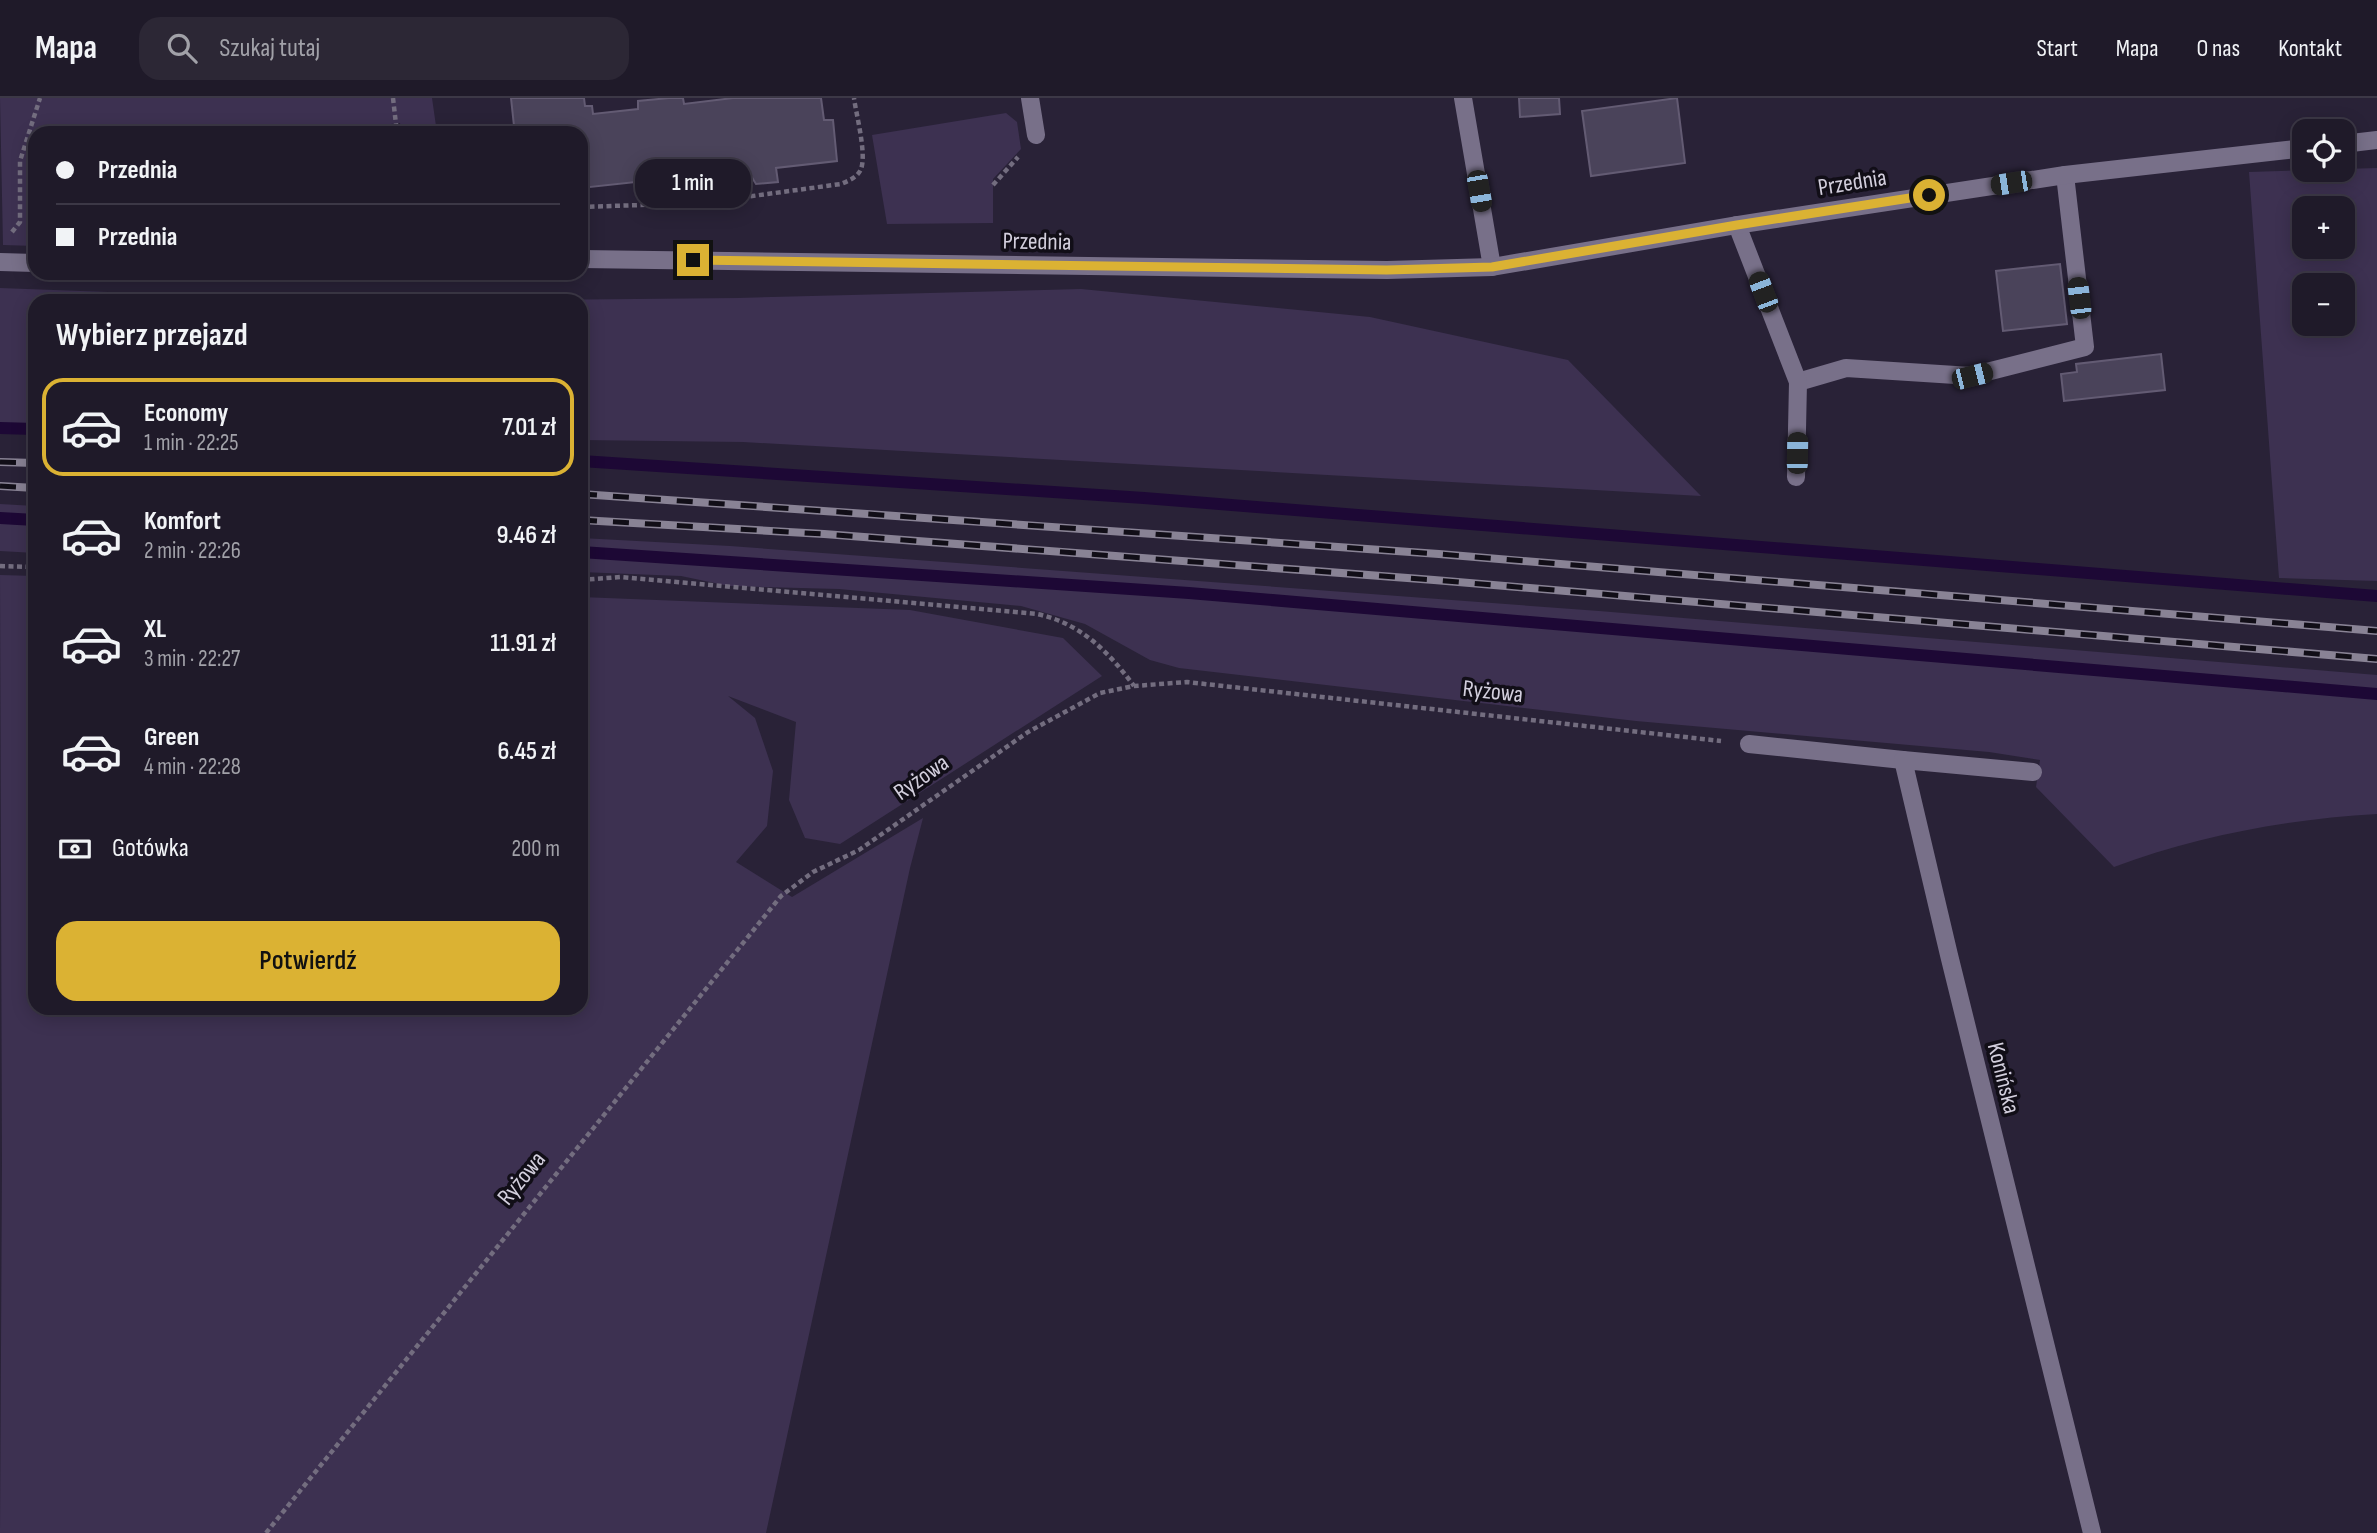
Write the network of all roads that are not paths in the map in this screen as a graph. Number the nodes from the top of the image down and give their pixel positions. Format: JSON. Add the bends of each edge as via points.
{"nodes":[{"id":1,"x":1030,"y":98,"type":"edge"},
{"id":2,"x":1463,"y":98,"type":"edge"},
{"id":3,"x":1037,"y":135,"type":"dead end"},
{"id":4,"x":2377,"y":140,"type":"edge"},
{"id":5,"x":2355,"y":143,"type":"edge"},
{"id":6,"x":2292,"y":149,"type":"edge"},
{"id":7,"x":2065,"y":175,"type":"junction"},
{"id":8,"x":1737,"y":225,"type":"junction"},
{"id":9,"x":588,"y":259,"type":"edge"},
{"id":10,"x":1,"y":262,"type":"edge"},
{"id":11,"x":28,"y":264,"type":"edge"},
{"id":12,"x":1492,"y":267,"type":"junction"},
{"id":13,"x":1798,"y":382,"type":"junction"},
{"id":14,"x":1796,"y":477,"type":"dead end"},
{"id":15,"x":1749,"y":744,"type":"road end"},
{"id":16,"x":1903,"y":760,"type":"junction"},
{"id":17,"x":2033,"y":772,"type":"dead end"},
{"id":18,"x":2092,"y":1533,"type":"edge"}],
"edges":[{"from":1,"to":3,"type":"street"},
{"from":2,"to":12,"type":"street"},
{"from":4,"to":5,"type":"street"},
{"from":6,"to":7,"type":"street","name":"Przednia"},
{"from":7,"to":8,"type":"street","name":"Przednia"},
{"from":7,"to":13,"type":"street","via":[[2085,347],[1972,376],[1846,368]]},
{"from":8,"to":12,"type":"street","name":"Przednia"},
{"from":8,"to":13,"type":"street"},
{"from":9,"to":12,"type":"street","name":"Przednia","via":[[1387,270]]},
{"from":10,"to":11,"type":"street"},
{"from":13,"to":14,"type":"street"},
{"from":15,"to":16,"type":"street"},
{"from":16,"to":17,"type":"street"},
{"from":16,"to":18,"type":"street","name":"Konińska"}]}
